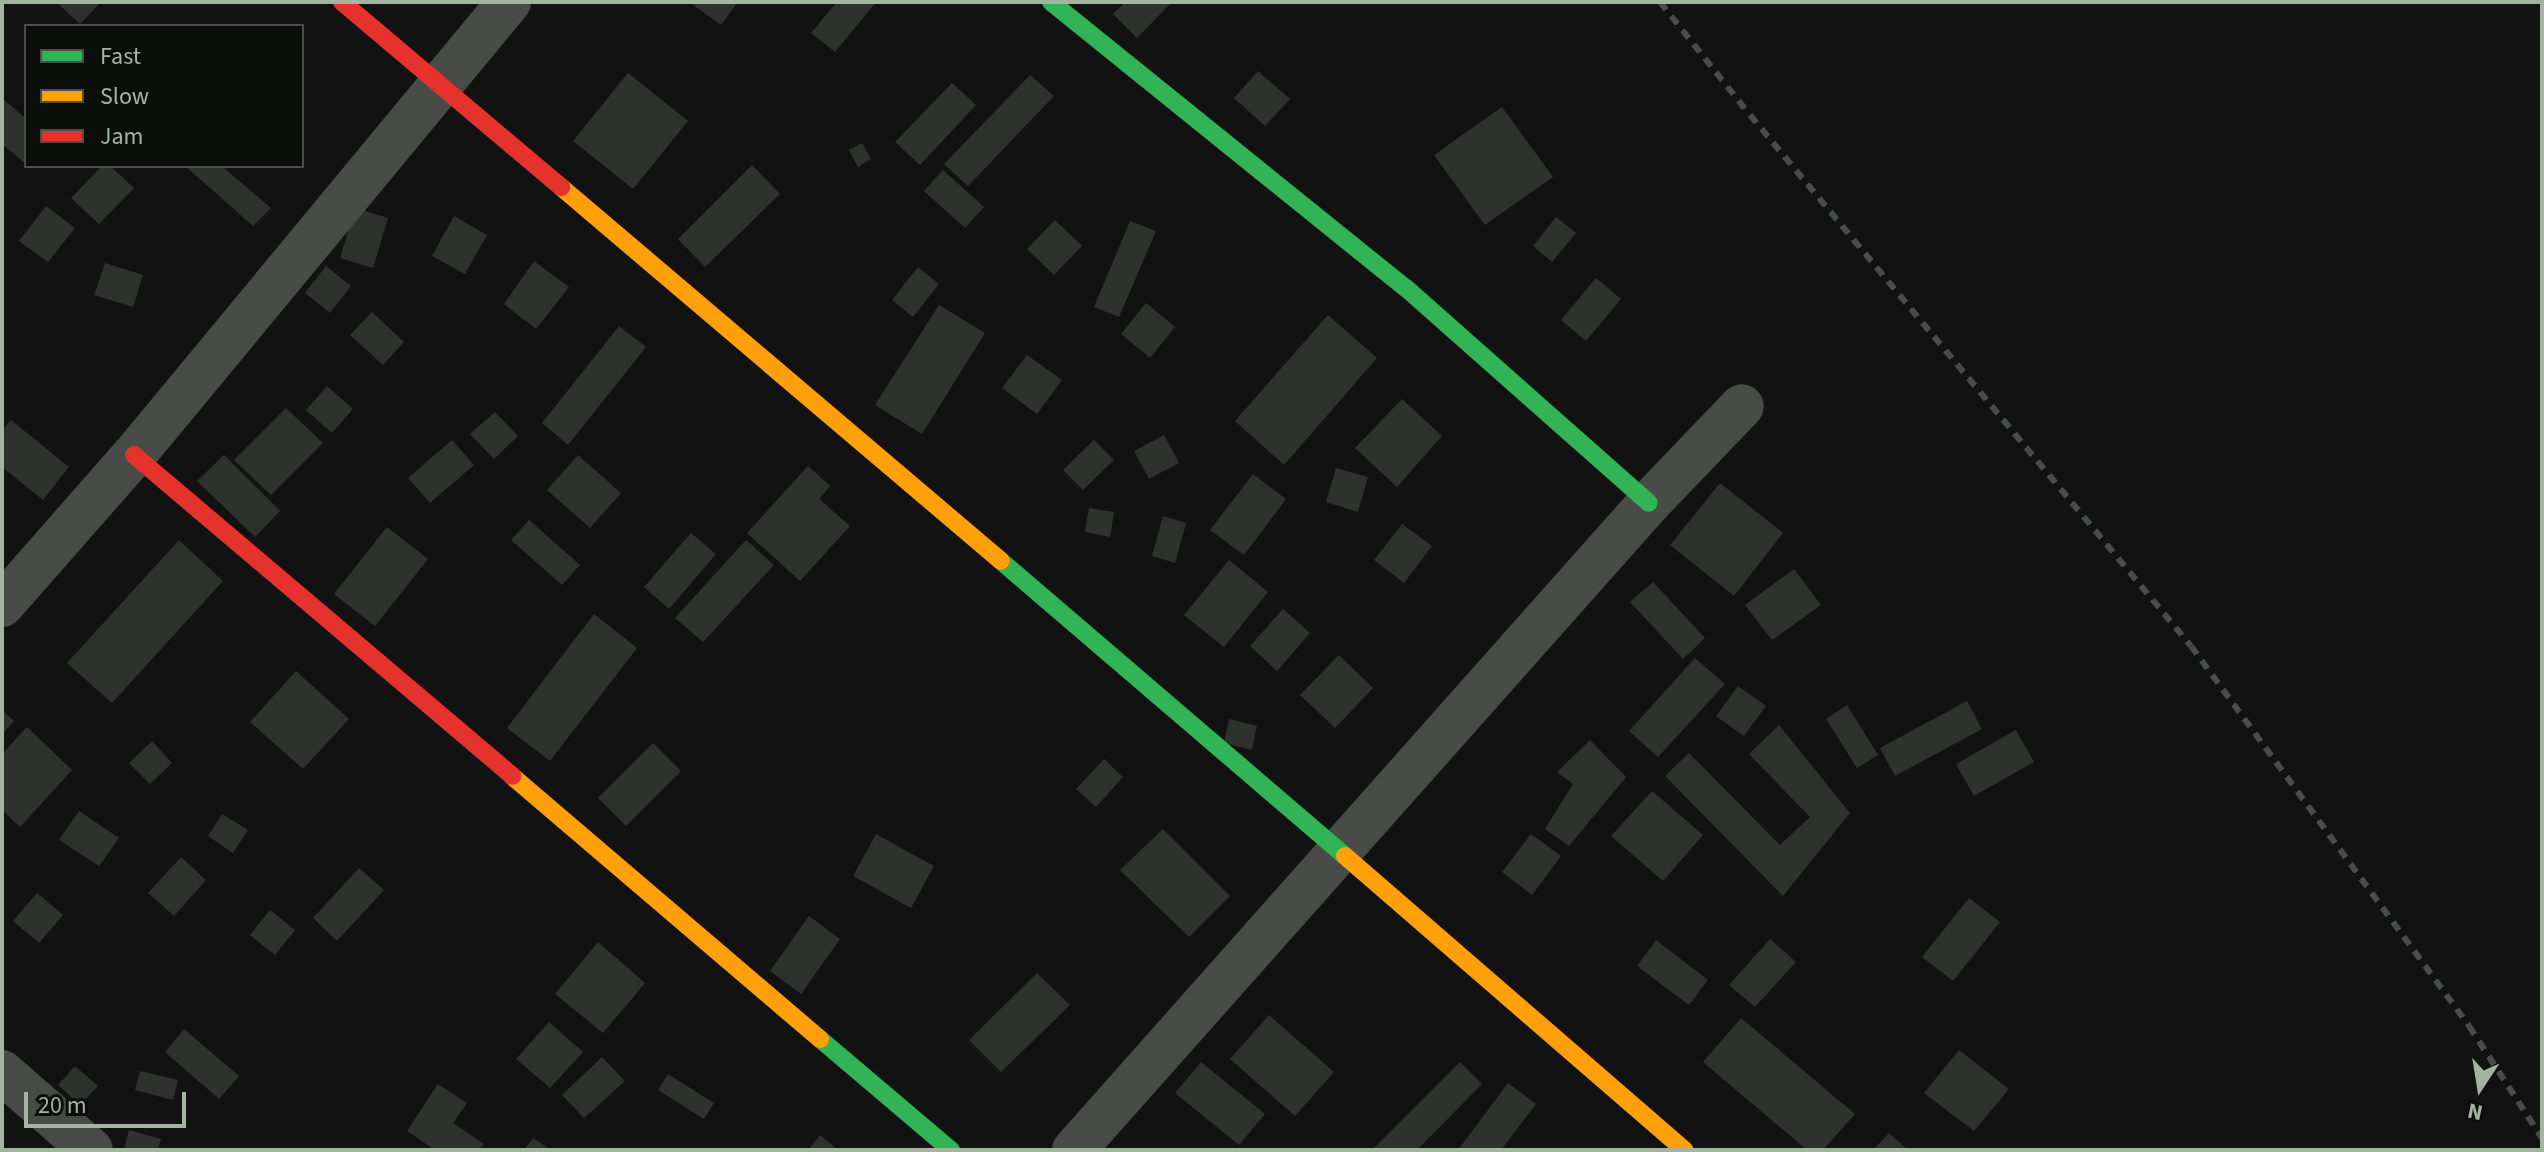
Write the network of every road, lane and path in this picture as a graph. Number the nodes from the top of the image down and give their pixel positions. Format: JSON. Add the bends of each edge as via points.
{"nodes":[{"id":1,"x":342,"y":2,"type":"edge"},
{"id":2,"x":509,"y":2,"type":"edge"},
{"id":3,"x":1051,"y":2,"type":"edge"},
{"id":4,"x":441,"y":86,"type":"junction"},
{"id":5,"x":1742,"y":406,"type":"dead end"},
{"id":6,"x":134,"y":455,"type":"junction"},
{"id":7,"x":1649,"y":503,"type":"junction"},
{"id":8,"x":2,"y":605,"type":"edge"},
{"id":9,"x":1342,"y":851,"type":"junction"},
{"id":10,"x":2,"y":1072,"type":"edge"},
{"id":11,"x":91,"y":1150,"type":"edge"},
{"id":12,"x":951,"y":1150,"type":"edge"},
{"id":13,"x":1074,"y":1150,"type":"edge"},
{"id":14,"x":1685,"y":1150,"type":"edge"}],
"edges":[{"from":1,"to":4,"type":"street"},
{"from":2,"to":4,"type":"street"},
{"from":3,"to":7,"type":"street","via":[[1406,288]]},
{"from":4,"to":6,"type":"street"},
{"from":4,"to":9,"type":"street"},
{"from":5,"to":7,"type":"street"},
{"from":6,"to":8,"type":"street"},
{"from":6,"to":12,"type":"street"},
{"from":7,"to":9,"type":"street"},
{"from":9,"to":13,"type":"street"},
{"from":9,"to":14,"type":"street"},
{"from":10,"to":11,"type":"street"}]}
